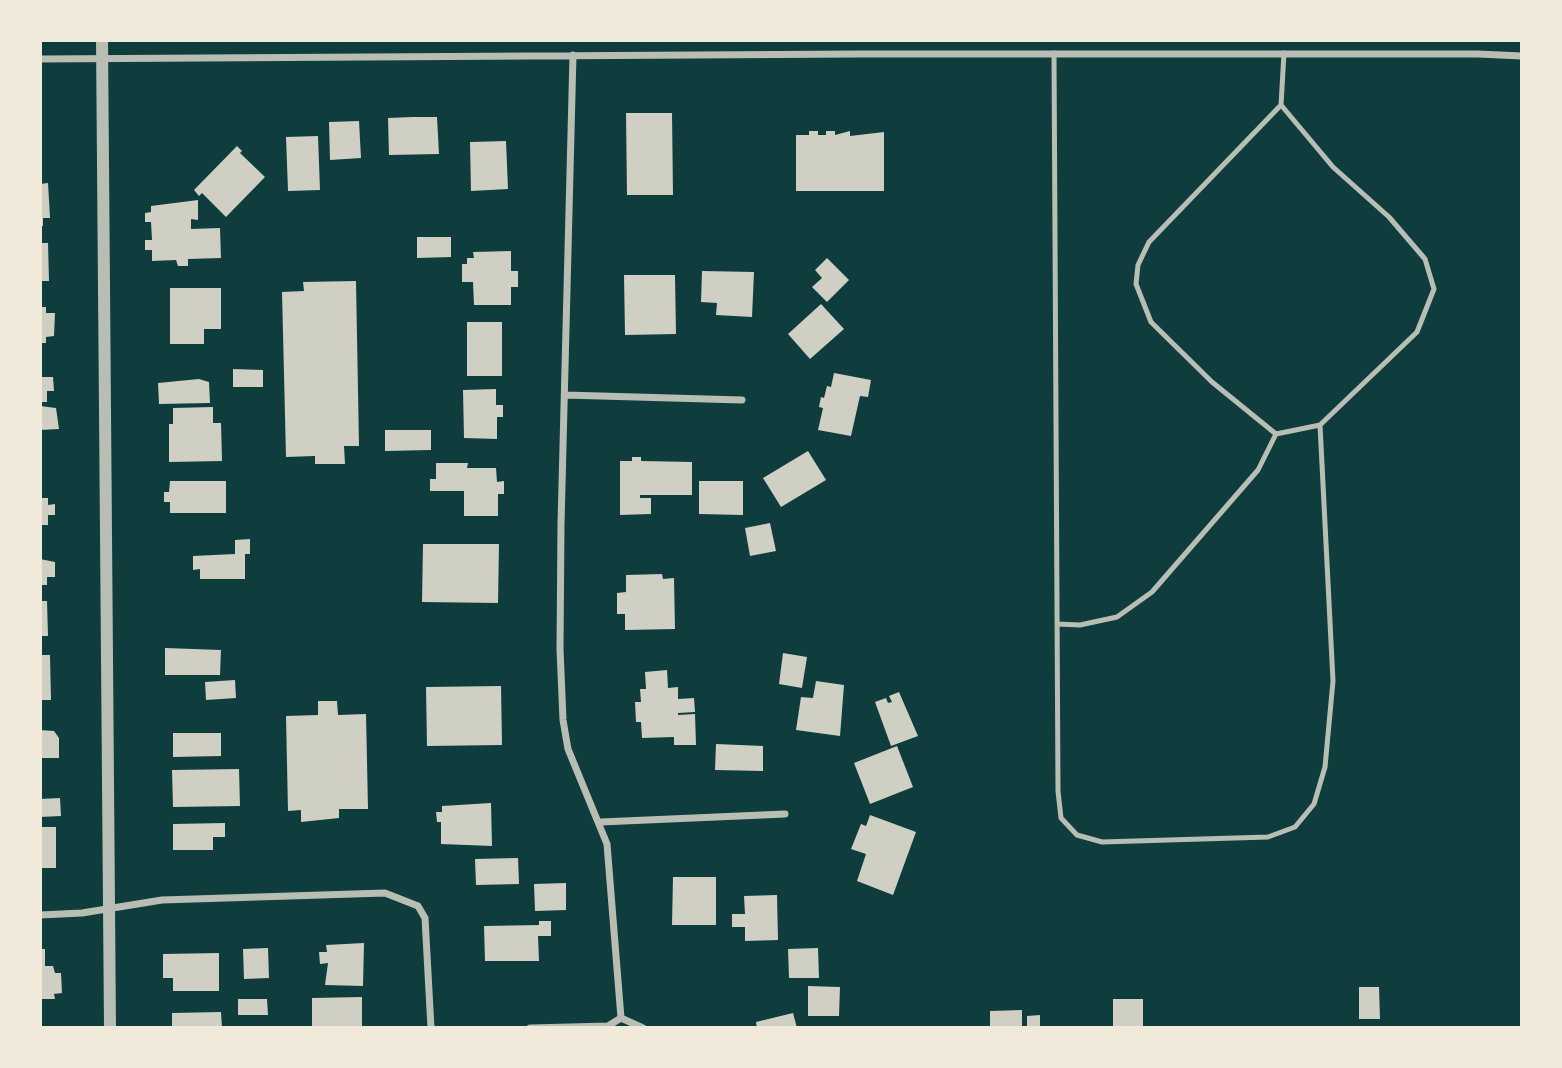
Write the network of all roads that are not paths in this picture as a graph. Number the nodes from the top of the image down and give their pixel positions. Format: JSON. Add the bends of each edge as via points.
{"nodes":[{"id":1,"x":102,"y":40,"type":"edge"},
{"id":2,"x":1284,"y":53,"type":"junction"},
{"id":3,"x":1055,"y":54,"type":"junction"},
{"id":4,"x":573,"y":55,"type":"junction"},
{"id":5,"x":1522,"y":56,"type":"edge"},
{"id":6,"x":102,"y":57,"type":"junction"},
{"id":7,"x":40,"y":59,"type":"edge"},
{"id":8,"x":1281,"y":105,"type":"junction"},
{"id":9,"x":565,"y":395,"type":"junction"},
{"id":10,"x":742,"y":400,"type":"dead end"},
{"id":11,"x":1320,"y":425,"type":"junction"},
{"id":12,"x":1276,"y":434,"type":"junction"},
{"id":13,"x":1057,"y":624,"type":"junction"},
{"id":14,"x":785,"y":814,"type":"dead end"},
{"id":15,"x":601,"y":822,"type":"junction"},
{"id":16,"x":109,"y":908,"type":"junction"},
{"id":17,"x":40,"y":915,"type":"edge"},
{"id":18,"x":621,"y":1018,"type":"junction"},
{"id":19,"x":110,"y":1028,"type":"edge"},
{"id":20,"x":431,"y":1028,"type":"edge"},
{"id":21,"x":530,"y":1028,"type":"edge"},
{"id":22,"x":643,"y":1028,"type":"edge"}],
"edges":[{"from":1,"to":6,"type":"street"},
{"from":2,"to":3,"type":"street"},
{"from":2,"to":5,"type":"street"},
{"from":2,"to":8,"type":"lane"},
{"from":3,"to":4,"type":"street"},
{"from":3,"to":13,"type":"lane"},
{"from":4,"to":6,"type":"street"},
{"from":4,"to":9,"type":"street"},
{"from":6,"to":7,"type":"street"},
{"from":6,"to":16,"type":"street"},
{"from":8,"to":11,"type":"lane","via":[[1333,167],[1389,217],[1425,259],[1434,289],[1417,332]]},
{"from":8,"to":12,"type":"lane","via":[[1149,242],[1138,265],[1136,284],[1151,322],[1212,382]]},
{"from":9,"to":10,"type":"street"},
{"from":9,"to":15,"type":"street","via":[[563,720],[568,748]]},
{"from":11,"to":12,"type":"lane"},
{"from":11,"to":13,"type":"lane","via":[[1333,681],[1325,767],[1314,804],[1295,827],[1268,837],[1102,842],[1077,835],[1061,818],[1058,791]]},
{"from":12,"to":13,"type":"lane","via":[[1258,470],[1152,592],[1117,617],[1080,625]]},
{"from":14,"to":15,"type":"street"},
{"from":15,"to":18,"type":"street","via":[[607,844]]},
{"from":16,"to":17,"type":"street"},
{"from":16,"to":19,"type":"street"},
{"from":16,"to":20,"type":"street","via":[[212,897],[385,893],[418,906],[425,918]]},
{"from":18,"to":21,"type":"street","via":[[608,1026]]},
{"from":18,"to":22,"type":"street"}]}
